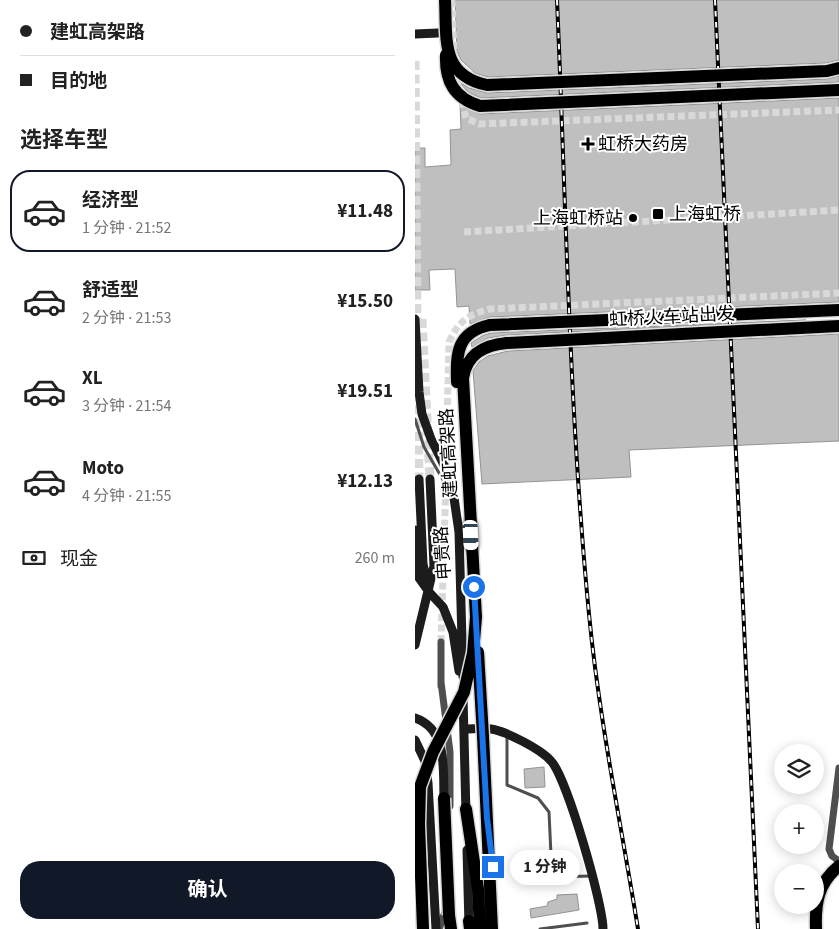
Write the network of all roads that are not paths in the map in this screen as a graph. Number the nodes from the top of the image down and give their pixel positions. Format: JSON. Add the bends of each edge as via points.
{"nodes":[{"id":1,"x":445,"y":0,"type":"edge"},
{"id":2,"x":415,"y":34,"type":"edge"},
{"id":3,"x":442,"y":34,"type":"junction"},
{"id":4,"x":839,"y":68,"type":"edge"},
{"id":5,"x":837,"y":89,"type":"edge"},
{"id":6,"x":839,"y":310,"type":"edge"},
{"id":7,"x":415,"y":319,"type":"edge"},
{"id":8,"x":839,"y":326,"type":"edge"},
{"id":9,"x":507,"y":343,"type":"joint"},
{"id":10,"x":464,"y":404,"type":"junction"},
{"id":11,"x":415,"y":419,"type":"edge"},
{"id":12,"x":419,"y":479,"type":"tunnel mouth"},
{"id":13,"x":430,"y":479,"type":"tunnel mouth"},
{"id":14,"x":454,"y":498,"type":"junction"},
{"id":15,"x":415,"y":530,"type":"edge"},
{"id":16,"x":429,"y":592,"type":"junction"},
{"id":17,"x":476,"y":618,"type":"junction"},
{"id":18,"x":441,"y":642,"type":"tunnel mouth"},
{"id":19,"x":415,"y":645,"type":"edge"},
{"id":20,"x":441,"y":682,"type":"junction"},
{"id":21,"x":463,"y":702,"type":"junction"},
{"id":22,"x":415,"y":718,"type":"edge"},
{"id":23,"x":464,"y":729,"type":"junction"},
{"id":24,"x":507,"y":735,"type":"junction"},
{"id":25,"x":415,"y":740,"type":"edge"},
{"id":26,"x":442,"y":752,"type":"junction"},
{"id":27,"x":839,"y":768,"type":"edge"},
{"id":28,"x":444,"y":798,"type":"joint"},
{"id":29,"x":466,"y":809,"type":"junction"},
{"id":30,"x":487,"y":818,"type":"junction"},
{"id":31,"x":839,"y":861,"type":"edge"},
{"id":32,"x":839,"y":866,"type":"edge"},
{"id":33,"x":592,"y":876,"type":"junction"},
{"id":34,"x":587,"y":923,"type":"dead end"},
{"id":35,"x":469,"y":927,"type":"edge"},
{"id":36,"x":423,"y":929,"type":"edge"},
{"id":37,"x":438,"y":929,"type":"edge"},
{"id":38,"x":449,"y":929,"type":"edge"},
{"id":39,"x":480,"y":929,"type":"edge"},
{"id":40,"x":492,"y":929,"type":"edge"},
{"id":41,"x":497,"y":929,"type":"edge"},
{"id":42,"x":540,"y":929,"type":"edge"},
{"id":43,"x":603,"y":929,"type":"edge"},
{"id":44,"x":816,"y":929,"type":"edge"}],
"edges":[{"from":1,"to":3,"type":"highway","bridge":true},
{"from":2,"to":3,"type":"main road"},
{"from":3,"to":4,"type":"highway","bridge":true,"via":[[454,68],[468,80],[487,85],[827,72]]},
{"from":3,"to":5,"type":"highway","bridge":true,"via":[[447,78],[462,99],[480,106]]},
{"from":6,"to":10,"type":"highway","bridge":true,"via":[[532,321],[483,326],[467,335],[459,347],[458,389]]},
{"from":7,"to":14,"type":"main road","name":"申贵路","via":[[423,414]]},
{"from":8,"to":9,"type":"highway","name":"虹桥火车站出发","bridge":true},
{"from":9,"to":10,"type":"highway","name":"建虹高架路","via":[[488,346],[467,363],[463,378]]},
{"from":10,"to":17,"type":"highway","name":"建虹高架路"},
{"from":11,"to":14,"type":"lane","via":[[424,447]]},
{"from":12,"to":16,"type":"main road","via":[[423,564]]},
{"from":13,"to":16,"type":"main road","name":"申贵路","via":[[434,566]]},
{"from":14,"to":21,"type":"main road","name":"申贵路","via":[[459,532],[464,644]]},
{"from":15,"to":16,"type":"main road","via":[[417,575]]},
{"from":16,"to":19,"type":"main road"},
{"from":16,"to":21,"type":"main road","name":"申贵路","via":[[443,607],[453,632]]},
{"from":17,"to":30,"type":"highway","bridge":true},
{"from":17,"to":36,"type":"highway","bridge":true,"via":[[473,653],[464,692],[433,752],[420,787]]},
{"from":18,"to":20,"type":"street"},
{"from":20,"to":26,"type":"street"},
{"from":20,"to":37,"type":"street","via":[[450,752],[451,882],[450,895]]},
{"from":21,"to":23,"type":"main road","name":"申贵路"},
{"from":22,"to":26,"type":"main road","via":[[434,731]]},
{"from":23,"to":24,"type":"main road","via":[[492,729]]},
{"from":23,"to":29,"type":"main road","name":"申贵路"},
{"from":24,"to":33,"type":"main road","via":[[539,751],[560,774]]},
{"from":24,"to":33,"type":"lane","via":[[507,785],[538,798],[549,812],[551,877]]},
{"from":25,"to":37,"type":"main road","via":[[425,761],[428,783]]},
{"from":26,"to":28,"type":"main road"},
{"from":27,"to":31,"type":"street","via":[[829,850]]},
{"from":28,"to":38,"type":"highway","bridge":true},
{"from":29,"to":35,"type":"main road","name":"申贵路"},
{"from":29,"to":39,"type":"highway","via":[[478,889]]},
{"from":30,"to":40,"type":"highway"},
{"from":30,"to":41,"type":"highway"},
{"from":32,"to":44,"type":"highway","via":[[830,873],[818,896]]},
{"from":33,"to":43,"type":"main road"},
{"from":34,"to":42,"type":"lane"}]}
